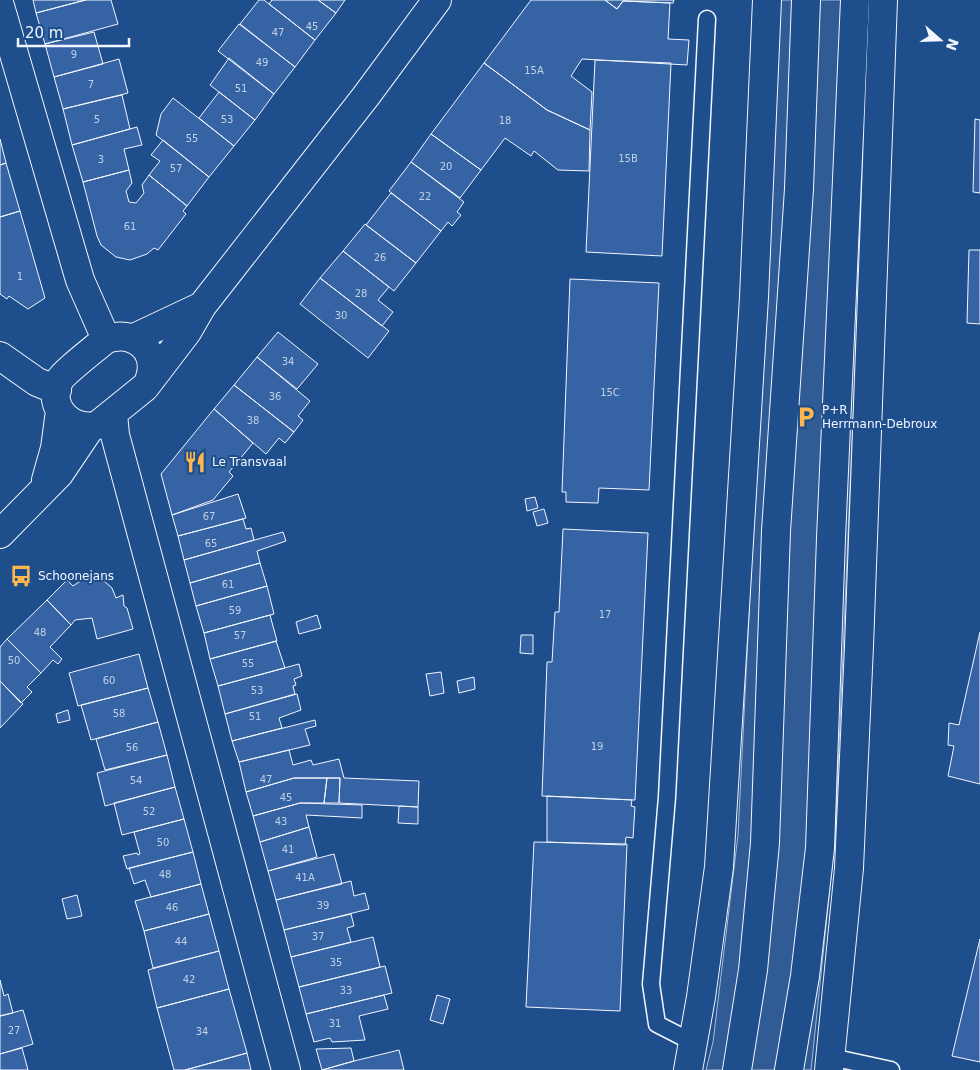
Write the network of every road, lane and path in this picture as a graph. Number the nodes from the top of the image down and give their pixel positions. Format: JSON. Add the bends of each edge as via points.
{"nodes":[{"id":1,"x":437,"y":0,"type":"edge"},
{"id":2,"x":767,"y":0,"type":"edge"},
{"id":3,"x":806,"y":0,"type":"edge"},
{"id":4,"x":855,"y":0,"type":"edge"},
{"id":5,"x":883,"y":0,"type":"edge"},
{"id":6,"x":0,"y":6,"type":"edge"},
{"id":7,"x":708,"y":19,"type":"dead end"},
{"id":8,"x":202,"y":306,"type":"junction"},
{"id":9,"x":134,"y":338,"type":"junction"},
{"id":10,"x":106,"y":339,"type":"junction"},
{"id":11,"x":0,"y":356,"type":"edge"},
{"id":12,"x":149,"y":381,"type":"junction"},
{"id":13,"x":59,"y":401,"type":"junction"},
{"id":14,"x":101,"y":421,"type":"junction"},
{"id":15,"x":43,"y":489,"type":"junction"},
{"id":16,"x":0,"y":534,"type":"edge"},
{"id":17,"x":694,"y":1043,"type":"junction"},
{"id":18,"x":830,"y":1063,"type":"edge"},
{"id":19,"x":286,"y":1070,"type":"edge"},
{"id":20,"x":688,"y":1070,"type":"edge"},
{"id":21,"x":737,"y":1070,"type":"edge"},
{"id":22,"x":789,"y":1070,"type":"edge"},
{"id":23,"x":891,"y":1070,"type":"edge"}],
"edges":[{"from":1,"to":8,"type":"main road"},
{"from":2,"to":17,"type":"main road","via":[[754,297],[720,857]]},
{"from":3,"to":21,"type":"main road","via":[[799,189],[776,531],[766,843],[753,970]]},
{"from":4,"to":22,"type":"main road","via":[[820,848],[805,976]]},
{"from":5,"to":18,"type":"main road","via":[[849,858]]},
{"from":6,"to":10,"type":"main road","via":[[80,280]]},
{"from":7,"to":17,"type":"lane","via":[[667,797],[651,984],[657,1024]]},
{"from":8,"to":9,"type":"main road"},
{"from":8,"to":12,"type":"main road"},
{"from":9,"to":10,"type":"main road","via":[[120,335]]},
{"from":9,"to":12,"type":"main road","via":[[149,353],[152,367]]},
{"from":10,"to":13,"type":"main road","via":[[59,380]]},
{"from":11,"to":13,"type":"main road"},
{"from":12,"to":14,"type":"main road"},
{"from":13,"to":14,"type":"main road","via":[[76,425]]},
{"from":13,"to":15,"type":"main road","via":[[55,448]]},
{"from":14,"to":15,"type":"main road"},
{"from":14,"to":19,"type":"main road","via":[[115,435]]},
{"from":15,"to":16,"type":"main road"},
{"from":17,"to":20,"type":"main road"},
{"from":18,"to":23,"type":"lane"}]}
